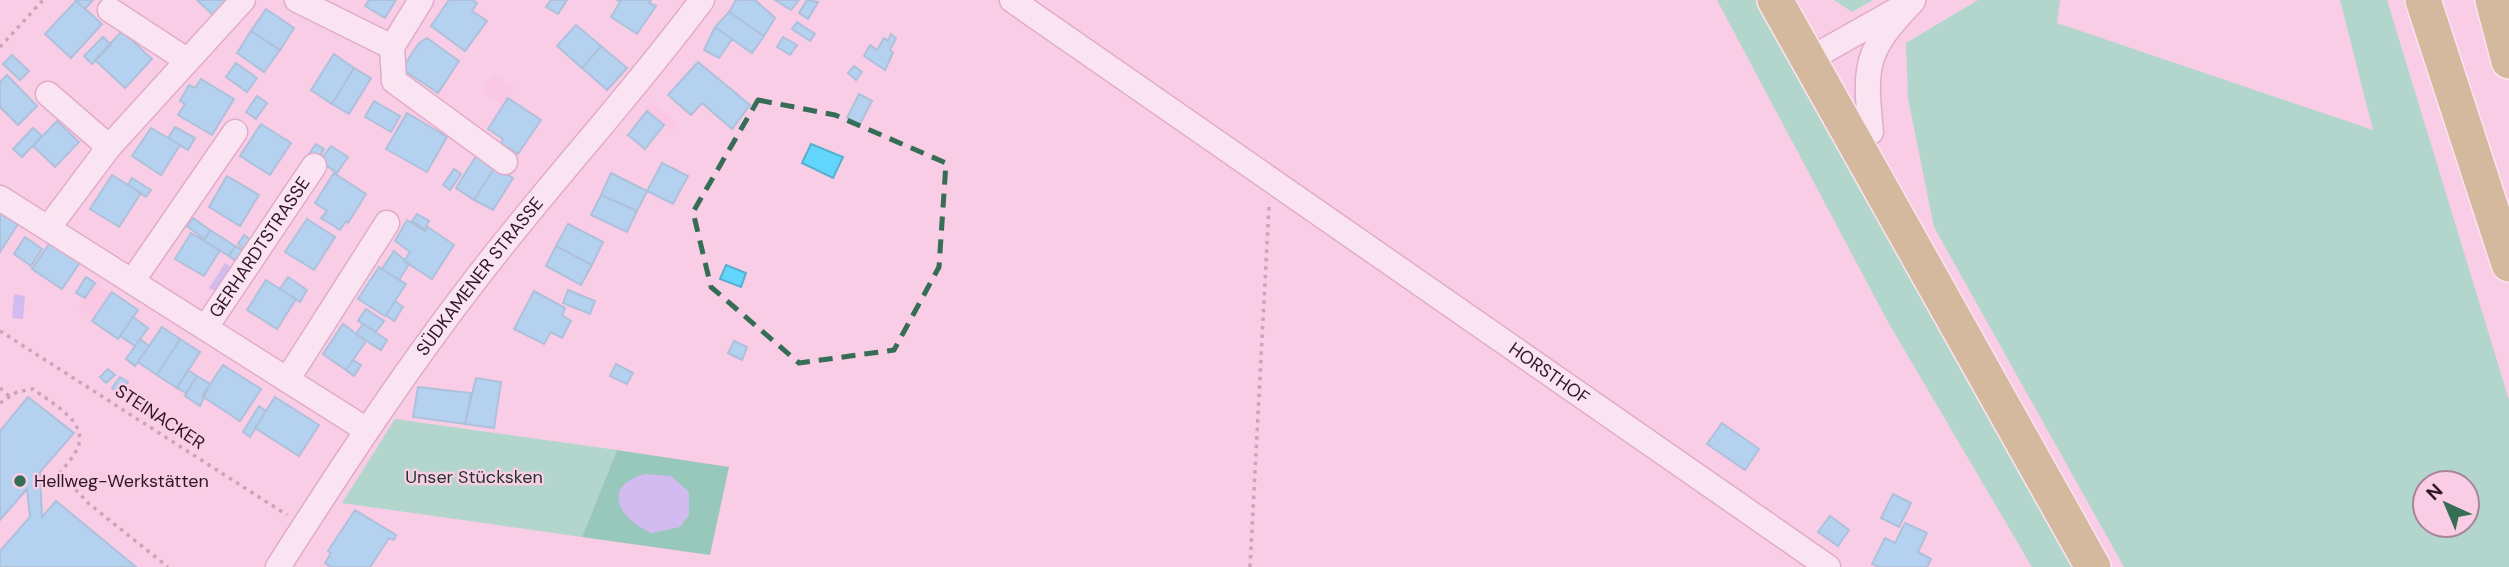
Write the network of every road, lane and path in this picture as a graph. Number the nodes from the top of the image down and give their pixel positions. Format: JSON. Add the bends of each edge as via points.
{"nodes":[{"id":1,"x":43,"y":0,"type":"edge"},
{"id":2,"x":243,"y":0,"type":"edge"},
{"id":3,"x":297,"y":0,"type":"edge"},
{"id":4,"x":421,"y":0,"type":"edge"},
{"id":5,"x":702,"y":0,"type":"edge"},
{"id":6,"x":1012,"y":0,"type":"edge"},
{"id":7,"x":1775,"y":0,"type":"edge"},
{"id":8,"x":1798,"y":0,"type":"edge"},
{"id":9,"x":1914,"y":0,"type":"edge"},
{"id":10,"x":2423,"y":0,"type":"edge"},
{"id":11,"x":2493,"y":0,"type":"edge"},
{"id":12,"x":110,"y":10,"type":"dead end"},
{"id":13,"x":0,"y":47,"type":"edge"},
{"id":14,"x":392,"y":47,"type":"junction"},
{"id":15,"x":1819,"y":54,"type":"junction"},
{"id":16,"x":185,"y":59,"type":"junction"},
{"id":17,"x":2509,"y":61,"type":"edge"},
{"id":18,"x":48,"y":94,"type":"dead end"},
{"id":19,"x":235,"y":132,"type":"dead end"},
{"id":20,"x":1871,"y":132,"type":"junction"},
{"id":21,"x":109,"y":147,"type":"junction"},
{"id":22,"x":505,"y":162,"type":"dead end"},
{"id":23,"x":314,"y":166,"type":"dead end"},
{"id":24,"x":1271,"y":180,"type":"junction"},
{"id":25,"x":0,"y":198,"type":"edge"},
{"id":26,"x":387,"y":223,"type":"dead end"},
{"id":27,"x":49,"y":227,"type":"junction"},
{"id":28,"x":2509,"y":264,"type":"edge"},
{"id":29,"x":133,"y":280,"type":"junction"},
{"id":30,"x":206,"y":327,"type":"junction"},
{"id":31,"x":0,"y":331,"type":"edge"},
{"id":32,"x":287,"y":380,"type":"junction"},
{"id":33,"x":0,"y":388,"type":"edge"},
{"id":34,"x":10,"y":396,"type":"junction"},
{"id":35,"x":0,"y":404,"type":"edge"},
{"id":36,"x":365,"y":429,"type":"junction"},
{"id":37,"x":304,"y":526,"type":"junction"},
{"id":38,"x":168,"y":567,"type":"edge"},
{"id":39,"x":278,"y":567,"type":"edge"},
{"id":40,"x":1250,"y":567,"type":"edge"},
{"id":41,"x":1828,"y":567,"type":"edge"},
{"id":42,"x":2093,"y":567,"type":"edge"},
{"id":43,"x":2111,"y":567,"type":"edge"}],
"edges":[{"from":1,"to":13,"type":"path"},
{"from":2,"to":16,"type":"street"},
{"from":3,"to":14,"type":"street"},
{"from":4,"to":14,"type":"street"},
{"from":5,"to":36,"type":"street","name":"SÜDKAMENER STRASSE","via":[[467,290]]},
{"from":6,"to":24,"type":"street","name":"HORSTHOF"},
{"from":7,"to":15,"type":"highway"},
{"from":8,"to":15,"type":"highway"},
{"from":9,"to":15,"type":"street"},
{"from":9,"to":20,"type":"street","via":[[1875,44],[1867,68]]},
{"from":10,"to":28,"type":"highway"},
{"from":11,"to":17,"type":"highway"},
{"from":12,"to":16,"type":"street"},
{"from":14,"to":22,"type":"street","via":[[394,81]]},
{"from":15,"to":20,"type":"highway"},
{"from":15,"to":42,"type":"highway"},
{"from":16,"to":21,"type":"street"},
{"from":18,"to":21,"type":"street"},
{"from":19,"to":29,"type":"street"},
{"from":20,"to":43,"type":"highway","via":[[1940,268]]},
{"from":21,"to":27,"type":"street"},
{"from":23,"to":30,"type":"street","name":"GERHARDTSTRASSE"},
{"from":24,"to":40,"type":"path"},
{"from":24,"to":41,"type":"street","name":"HORSTHOF"},
{"from":25,"to":27,"type":"street","name":"GERHARDTSTRASSE"},
{"from":26,"to":32,"type":"street"},
{"from":27,"to":29,"type":"street","name":"GERHARDTSTRASSE"},
{"from":29,"to":30,"type":"street","name":"GERHARDTSTRASSE"},
{"from":30,"to":32,"type":"street","name":"GERHARDTSTRASSE"},
{"from":31,"to":37,"type":"path","name":"STEINACKER"},
{"from":32,"to":36,"type":"street","name":"GERHARDTSTRASSE"},
{"from":33,"to":34,"type":"path"},
{"from":34,"to":35,"type":"path"},
{"from":34,"to":38,"type":"path","via":[[33,389],[78,426],[77,450],[60,474]]},
{"from":36,"to":37,"type":"street","name":"SÜDKAMENER STRASSE"},
{"from":37,"to":39,"type":"street","name":"SÜDKAMENER STRASSE"}]}
